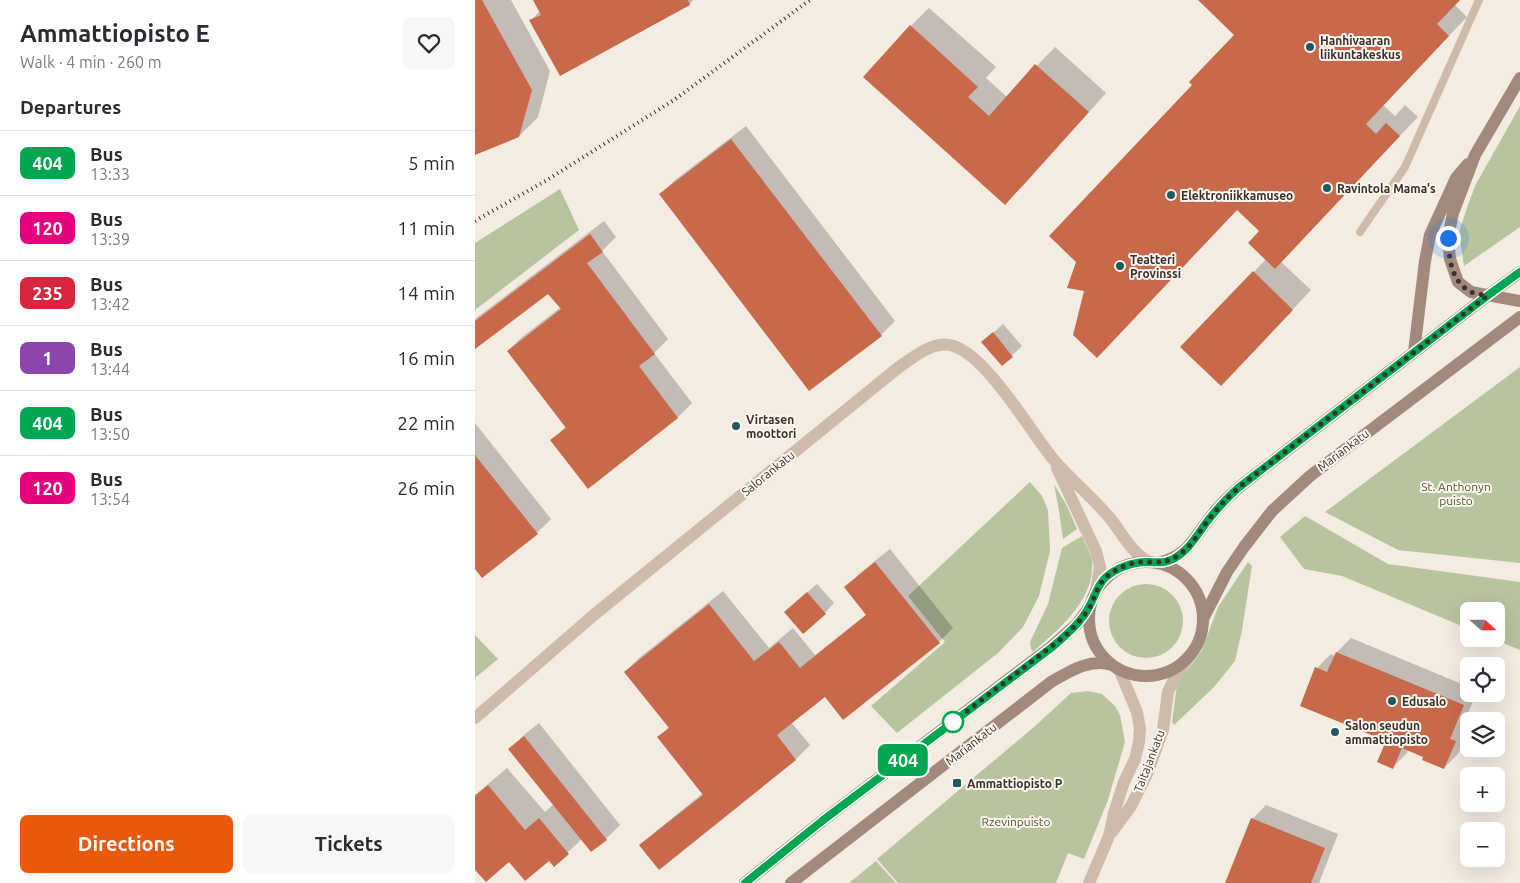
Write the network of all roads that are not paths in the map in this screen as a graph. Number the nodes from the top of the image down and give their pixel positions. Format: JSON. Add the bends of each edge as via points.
{"nodes":[{"id":1,"x":1479,"y":0,"type":"edge"},
{"id":2,"x":1520,"y":78,"type":"edge"},
{"id":3,"x":1475,"y":155,"type":"junction"},
{"id":4,"x":1359,"y":232,"type":"dead end"},
{"id":5,"x":1520,"y":272,"type":"edge"},
{"id":6,"x":1487,"y":296,"type":"junction"},
{"id":7,"x":1520,"y":301,"type":"edge"},
{"id":8,"x":1520,"y":317,"type":"edge"},
{"id":9,"x":1414,"y":352,"type":"junction"},
{"id":10,"x":1053,"y":459,"type":"junction"},
{"id":11,"x":1153,"y":563,"type":"junction"},
{"id":12,"x":1096,"y":591,"type":"junction"},
{"id":13,"x":1090,"y":606,"type":"junction"},
{"id":14,"x":1203,"y":619,"type":"junction"},
{"id":15,"x":1190,"y":655,"type":"junction"},
{"id":16,"x":1115,"y":667,"type":"junction"},
{"id":17,"x":475,"y":718,"type":"edge"},
{"id":18,"x":1109,"y":836,"type":"junction"},
{"id":19,"x":745,"y":883,"type":"edge"},
{"id":20,"x":791,"y":883,"type":"edge"},
{"id":21,"x":1089,"y":883,"type":"edge"}],
"edges":[{"from":1,"to":4,"type":"lane","via":[[1405,168]]},
{"from":2,"to":3,"type":"main road"},
{"from":3,"to":6,"type":"main road","via":[[1453,213],[1448,238],[1449,259],[1458,282],[1471,292]]},
{"from":3,"to":9,"type":"main road","via":[[1456,178],[1430,235]]},
{"from":5,"to":6,"type":"main road"},
{"from":6,"to":7,"type":"main road"},
{"from":6,"to":9,"type":"main road"},
{"from":8,"to":14,"type":"main road","name":"Mariankatu","via":[[1310,476],[1272,511],[1227,572]]},
{"from":9,"to":11,"type":"main road","via":[[1238,488],[1222,503],[1188,548],[1172,560]]},
{"from":10,"to":11,"type":"street","name":"Salorankatu","via":[[1109,517],[1140,556]]},
{"from":10,"to":12,"type":"street","name":"Salorankatu","via":[[1096,551],[1100,567]]},
{"from":10,"to":17,"type":"street","name":"Salorankatu","via":[[1020,412],[969,354],[949,344],[925,350],[899,367],[602,608]]},
{"from":11,"to":12,"type":"main road","via":[[1133,563],[1118,569],[1105,578]]},
{"from":11,"to":14,"type":"main road","via":[[1178,572],[1189,582],[1200,599]]},
{"from":12,"to":13,"type":"main road"},
{"from":13,"to":16,"type":"main road","via":[[1092,638],[1099,652]]},
{"from":13,"to":19,"type":"main road","via":[[1077,624],[1051,648]]},
{"from":14,"to":15,"type":"main road","via":[[1199,638]]},
{"from":15,"to":16,"type":"main road","via":[[1175,668],[1157,675],[1131,674]]},
{"from":15,"to":18,"type":"street","name":"Taitajankatu","via":[[1168,692],[1163,730],[1147,774],[1131,806]]},
{"from":16,"to":18,"type":"street","name":"Taitajankatu","via":[[1135,707],[1140,728],[1135,759],[1124,782]]},
{"from":16,"to":20,"type":"main road","name":"Mariankatu","via":[[1101,663],[1083,665],[1051,682]]},
{"from":18,"to":21,"type":"street","name":"Taitajankatu"}]}
